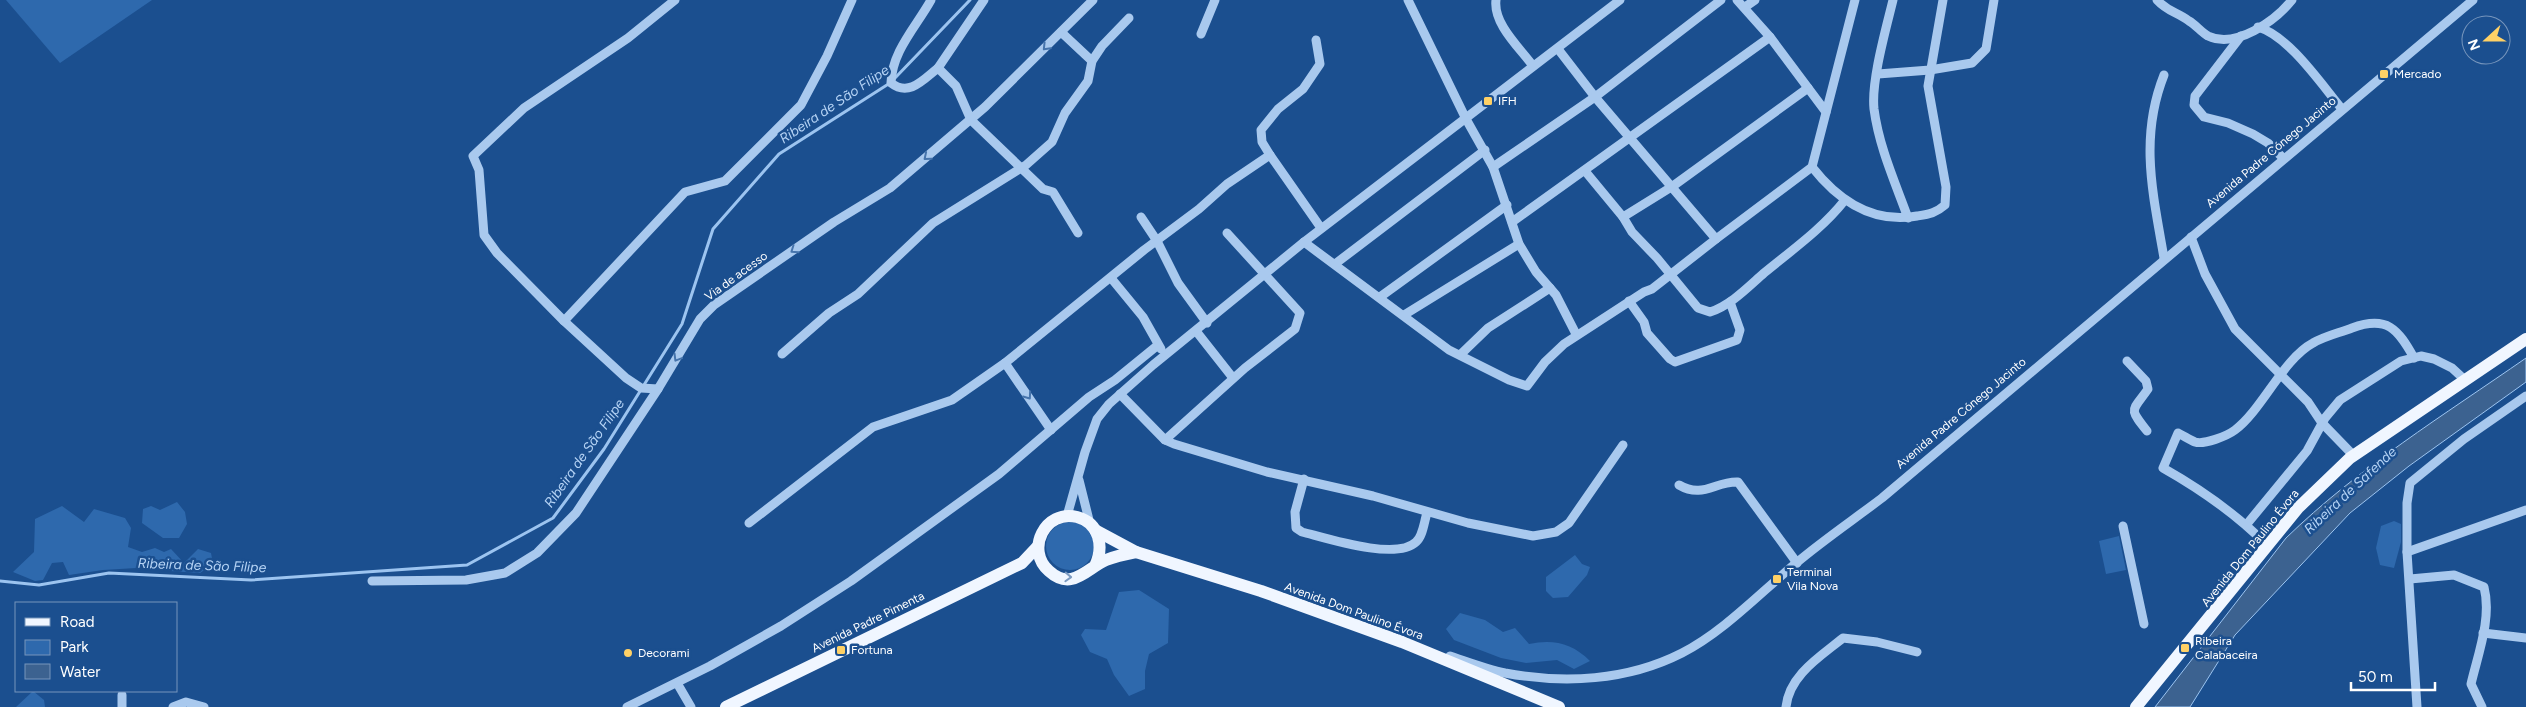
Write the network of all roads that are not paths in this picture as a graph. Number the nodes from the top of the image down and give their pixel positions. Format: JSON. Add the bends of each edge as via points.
{"nodes":[{"id":1,"x":675,"y":0,"type":"edge"},
{"id":2,"x":852,"y":0,"type":"edge"},
{"id":3,"x":931,"y":0,"type":"edge"},
{"id":4,"x":984,"y":0,"type":"edge"},
{"id":5,"x":1093,"y":0,"type":"edge"},
{"id":6,"x":1215,"y":0,"type":"edge"},
{"id":7,"x":1408,"y":0,"type":"edge"},
{"id":8,"x":1496,"y":0,"type":"edge"},
{"id":9,"x":1620,"y":0,"type":"edge"},
{"id":10,"x":1721,"y":0,"type":"edge"},
{"id":11,"x":1737,"y":0,"type":"edge"},
{"id":12,"x":1755,"y":0,"type":"edge"},
{"id":13,"x":1855,"y":0,"type":"edge"},
{"id":14,"x":1892,"y":0,"type":"edge"},
{"id":15,"x":1943,"y":0,"type":"edge"},
{"id":16,"x":1994,"y":0,"type":"edge"},
{"id":17,"x":2157,"y":0,"type":"edge"},
{"id":18,"x":2292,"y":0,"type":"edge"},
{"id":19,"x":2473,"y":0,"type":"edge"},
{"id":20,"x":1745,"y":8,"type":"junction"},
{"id":21,"x":1129,"y":18,"type":"dead end"},
{"id":22,"x":2258,"y":27,"type":"junction"},
{"id":23,"x":1060,"y":32,"type":"junction"},
{"id":24,"x":1201,"y":34,"type":"dead end"},
{"id":25,"x":1770,"y":36,"type":"junction"},
{"id":26,"x":2241,"y":36,"type":"junction"},
{"id":27,"x":1316,"y":40,"type":"dead end"},
{"id":28,"x":1558,"y":49,"type":"junction"},
{"id":29,"x":1092,"y":61,"type":"junction"},
{"id":30,"x":1533,"y":66,"type":"junction"},
{"id":31,"x":938,"y":68,"type":"junction"},
{"id":32,"x":1930,"y":70,"type":"junction"},
{"id":33,"x":1878,"y":74,"type":"junction"},
{"id":34,"x":2164,"y":75,"type":"dead end"},
{"id":35,"x":1808,"y":88,"type":"junction"},
{"id":36,"x":1595,"y":97,"type":"junction"},
{"id":37,"x":2342,"y":109,"type":"junction"},
{"id":38,"x":1826,"y":112,"type":"junction"},
{"id":39,"x":1466,"y":119,"type":"junction"},
{"id":40,"x":971,"y":120,"type":"junction"},
{"id":41,"x":1632,"y":138,"type":"junction"},
{"id":42,"x":1484,"y":150,"type":"junction"},
{"id":43,"x":1270,"y":156,"type":"junction"},
{"id":44,"x":2283,"y":158,"type":"junction"},
{"id":45,"x":1493,"y":167,"type":"junction"},
{"id":46,"x":1812,"y":167,"type":"junction"},
{"id":47,"x":1020,"y":168,"type":"junction"},
{"id":48,"x":1585,"y":170,"type":"junction"},
{"id":49,"x":1673,"y":186,"type":"junction"},
{"id":50,"x":1845,"y":200,"type":"junction"},
{"id":51,"x":1507,"y":205,"type":"junction"},
{"id":52,"x":1141,"y":217,"type":"dead end"},
{"id":53,"x":1623,"y":217,"type":"junction"},
{"id":54,"x":1908,"y":218,"type":"junction"},
{"id":55,"x":1512,"y":222,"type":"junction"},
{"id":56,"x":1321,"y":228,"type":"junction"},
{"id":57,"x":1078,"y":233,"type":"dead end"},
{"id":58,"x":1227,"y":233,"type":"dead end"},
{"id":59,"x":2190,"y":236,"type":"junction"},
{"id":60,"x":1716,"y":238,"type":"junction"},
{"id":61,"x":1157,"y":241,"type":"junction"},
{"id":62,"x":1304,"y":242,"type":"junction"},
{"id":63,"x":1519,"y":244,"type":"junction"},
{"id":64,"x":2164,"y":258,"type":"junction"},
{"id":65,"x":1335,"y":264,"type":"junction"},
{"id":66,"x":1267,"y":274,"type":"junction"},
{"id":67,"x":1669,"y":275,"type":"junction"},
{"id":68,"x":1111,"y":278,"type":"junction"},
{"id":69,"x":1550,"y":288,"type":"junction"},
{"id":70,"x":1380,"y":297,"type":"junction"},
{"id":71,"x":1630,"y":301,"type":"junction"},
{"id":72,"x":1730,"y":302,"type":"junction"},
{"id":73,"x":1404,"y":315,"type":"junction"},
{"id":74,"x":564,"y":321,"type":"junction"},
{"id":75,"x":1207,"y":323,"type":"junction"},
{"id":76,"x":1196,"y":331,"type":"junction"},
{"id":77,"x":1576,"y":334,"type":"junction"},
{"id":78,"x":2526,"y":339,"type":"edge"},
{"id":79,"x":1158,"y":345,"type":"junction"},
{"id":80,"x":782,"y":354,"type":"dead end"},
{"id":81,"x":1164,"y":356,"type":"junction"},
{"id":82,"x":1460,"y":356,"type":"junction"},
{"id":83,"x":2414,"y":358,"type":"junction"},
{"id":84,"x":2127,"y":361,"type":"dead end"},
{"id":85,"x":1004,"y":363,"type":"junction"},
{"id":86,"x":2281,"y":375,"type":"junction"},
{"id":87,"x":1233,"y":378,"type":"junction"},
{"id":88,"x":2465,"y":380,"type":"junction"},
{"id":89,"x":658,"y":389,"type":"junction"},
{"id":90,"x":1120,"y":394,"type":"junction"},
{"id":91,"x":2526,"y":396,"type":"edge"},
{"id":92,"x":2322,"y":423,"type":"junction"},
{"id":93,"x":1051,"y":430,"type":"junction"},
{"id":94,"x":2147,"y":431,"type":"dead end"},
{"id":95,"x":1165,"y":440,"type":"junction"},
{"id":96,"x":1623,"y":445,"type":"dead end"},
{"id":97,"x":2354,"y":456,"type":"junction"},
{"id":98,"x":1079,"y":479,"type":"junction"},
{"id":99,"x":1304,"y":479,"type":"junction"},
{"id":100,"x":1679,"y":485,"type":"dead end"},
{"id":101,"x":2526,"y":510,"type":"edge"},
{"id":102,"x":1427,"y":513,"type":"junction"},
{"id":103,"x":1067,"y":516,"type":"junction"},
{"id":104,"x":749,"y":523,"type":"dead end"},
{"id":105,"x":2247,"y":524,"type":"junction"},
{"id":106,"x":2122,"y":526,"type":"dead end"},
{"id":107,"x":1092,"y":527,"type":"junction"},
{"id":108,"x":2268,"y":545,"type":"junction"},
{"id":109,"x":1038,"y":546,"type":"junction"},
{"id":110,"x":1136,"y":552,"type":"junction"},
{"id":111,"x":2407,"y":552,"type":"junction"},
{"id":112,"x":1797,"y":562,"type":"junction"},
{"id":113,"x":1022,"y":563,"type":"junction"},
{"id":114,"x":1043,"y":564,"type":"junction"},
{"id":115,"x":1095,"y":566,"type":"junction"},
{"id":116,"x":2410,"y":579,"type":"junction"},
{"id":117,"x":372,"y":581,"type":"dead end"},
{"id":118,"x":2144,"y":624,"type":"dead end"},
{"id":119,"x":2484,"y":633,"type":"junction"},
{"id":120,"x":2526,"y":638,"type":"edge"},
{"id":121,"x":1402,"y":642,"type":"junction"},
{"id":122,"x":1917,"y":652,"type":"dead end"},
{"id":123,"x":677,"y":683,"type":"junction"},
{"id":124,"x":122,"y":695,"type":"dead end"},
{"id":125,"x":122,"y":707,"type":"edge"},
{"id":126,"x":173,"y":707,"type":"edge"},
{"id":127,"x":204,"y":707,"type":"edge"},
{"id":128,"x":627,"y":707,"type":"edge"},
{"id":129,"x":691,"y":707,"type":"edge"},
{"id":130,"x":726,"y":707,"type":"edge"},
{"id":131,"x":1559,"y":707,"type":"edge"},
{"id":132,"x":1786,"y":707,"type":"edge"},
{"id":133,"x":2136,"y":707,"type":"edge"},
{"id":134,"x":2418,"y":707,"type":"edge"},
{"id":135,"x":2482,"y":707,"type":"edge"}],
"edges":[{"from":1,"to":74,"type":"street","via":[[628,38],[524,108],[473,156],[479,170],[484,235],[497,253]]},
{"from":2,"to":74,"type":"street","via":[[801,105],[725,181],[685,192]]},
{"from":3,"to":31,"type":"street","via":[[901,46],[891,68],[891,82],[898,88],[912,89]]},
{"from":4,"to":31,"type":"street"},
{"from":5,"to":23,"type":"street","name":"Via de acesso"},
{"from":6,"to":24,"type":"street"},
{"from":7,"to":39,"type":"street"},
{"from":8,"to":30,"type":"street","via":[[1500,22]]},
{"from":9,"to":28,"type":"street"},
{"from":10,"to":36,"type":"street"},
{"from":11,"to":20,"type":"street"},
{"from":12,"to":20,"type":"street"},
{"from":13,"to":38,"type":"street"},
{"from":14,"to":33,"type":"street"},
{"from":15,"to":32,"type":"street"},
{"from":16,"to":32,"type":"street","via":[[1986,49],[1972,63]]},
{"from":17,"to":26,"type":"street","via":[[2169,12],[2191,22],[2207,36],[2225,40]]},
{"from":18,"to":22,"type":"street"},
{"from":19,"to":37,"type":"street","name":"Avenida Padre Cónego Jacinto"},
{"from":20,"to":25,"type":"street"},
{"from":21,"to":29,"type":"street"},
{"from":22,"to":26,"type":"street"},
{"from":22,"to":37,"type":"street","via":[[2267,30],[2289,48]]},
{"from":23,"to":29,"type":"street"},
{"from":23,"to":40,"type":"street","name":"Via de acesso","one_way":true},
{"from":25,"to":35,"type":"street"},
{"from":25,"to":41,"type":"street"},
{"from":26,"to":44,"type":"street","via":[[2195,96],[2194,105],[2204,117],[2253,134]]},
{"from":27,"to":43,"type":"street","via":[[1320,64],[1303,89],[1278,109],[1261,130],[1262,142]]},
{"from":28,"to":30,"type":"street"},
{"from":28,"to":36,"type":"street"},
{"from":29,"to":47,"type":"street","via":[[1088,81],[1065,113],[1052,142]]},
{"from":30,"to":39,"type":"street"},
{"from":31,"to":40,"type":"street","via":[[956,86]]},
{"from":32,"to":33,"type":"street"},
{"from":32,"to":54,"type":"street","via":[[1928,86],[1947,198],[1945,205],[1936,213]]},
{"from":33,"to":54,"type":"street","via":[[1874,107],[1886,160]]},
{"from":34,"to":64,"type":"street","via":[[2156,95],[2149,144],[2151,181]]},
{"from":35,"to":38,"type":"street"},
{"from":35,"to":49,"type":"street"},
{"from":36,"to":41,"type":"street"},
{"from":36,"to":45,"type":"street"},
{"from":37,"to":44,"type":"street","name":"Avenida Padre Cónego Jacinto"},
{"from":38,"to":46,"type":"street"},
{"from":39,"to":42,"type":"street"},
{"from":39,"to":56,"type":"street"},
{"from":40,"to":47,"type":"street"},
{"from":40,"to":89,"type":"street","name":"Via de acesso","one_way":true,"via":[[890,188],[834,222],[714,305],[700,319]]},
{"from":41,"to":48,"type":"street"},
{"from":41,"to":49,"type":"street"},
{"from":42,"to":45,"type":"street"},
{"from":42,"to":65,"type":"street"},
{"from":43,"to":56,"type":"street"},
{"from":43,"to":61,"type":"street","via":[[1248,169]]},
{"from":44,"to":59,"type":"street","name":"Avenida Padre Cónego Jacinto"},
{"from":45,"to":51,"type":"street"},
{"from":46,"to":50,"type":"street","via":[[1826,185]]},
{"from":46,"to":60,"type":"street"},
{"from":47,"to":57,"type":"street","via":[[1042,189],[1053,192]]},
{"from":47,"to":80,"type":"street","via":[[933,223],[858,294],[828,313]]},
{"from":48,"to":53,"type":"street"},
{"from":48,"to":55,"type":"street"},
{"from":49,"to":53,"type":"street"},
{"from":49,"to":60,"type":"street"},
{"from":50,"to":54,"type":"street","via":[[1862,210],[1894,219]]},
{"from":50,"to":72,"type":"street","via":[[1806,238]]},
{"from":51,"to":55,"type":"street"},
{"from":51,"to":70,"type":"street"},
{"from":52,"to":61,"type":"street"},
{"from":53,"to":67,"type":"street"},
{"from":55,"to":63,"type":"street"},
{"from":56,"to":62,"type":"street"},
{"from":58,"to":66,"type":"street"},
{"from":59,"to":64,"type":"street","name":"Avenida Padre Cónego Jacinto"},
{"from":59,"to":86,"type":"street","via":[[2205,274],[2235,329]]},
{"from":60,"to":67,"type":"street"},
{"from":61,"to":68,"type":"street"},
{"from":61,"to":75,"type":"street","via":[[1178,283]]},
{"from":62,"to":65,"type":"street"},
{"from":62,"to":66,"type":"street"},
{"from":63,"to":69,"type":"street"},
{"from":63,"to":73,"type":"street"},
{"from":64,"to":112,"type":"street","name":"Avenida Padre Cónego Jacinto","via":[[1882,498]]},
{"from":65,"to":70,"type":"street"},
{"from":66,"to":75,"type":"street"},
{"from":66,"to":87,"type":"street","via":[[1300,313],[1299,321],[1296,329]]},
{"from":67,"to":71,"type":"street"},
{"from":67,"to":72,"type":"street","via":[[1698,308],[1710,312]]},
{"from":68,"to":79,"type":"street","via":[[1143,317]]},
{"from":68,"to":85,"type":"street"},
{"from":69,"to":77,"type":"street"},
{"from":69,"to":82,"type":"street","via":[[1488,328]]},
{"from":70,"to":73,"type":"street"},
{"from":71,"to":72,"type":"street","via":[[1648,333],[1675,362],[1737,340],[1740,330]]},
{"from":71,"to":77,"type":"street"},
{"from":73,"to":82,"type":"street","via":[[1430,338]]},
{"from":74,"to":89,"type":"street","via":[[626,378],[641,388]]},
{"from":75,"to":76,"type":"street"},
{"from":76,"to":81,"type":"street"},
{"from":76,"to":87,"type":"street"},
{"from":77,"to":82,"type":"street","via":[[1545,362],[1527,386]]},
{"from":78,"to":88,"type":"main road","name":"Avenida Dom Paulino Évora"},
{"from":79,"to":81,"type":"street"},
{"from":79,"to":93,"type":"street"},
{"from":81,"to":90,"type":"street"},
{"from":83,"to":86,"type":"street","via":[[2392,327],[2381,323],[2360,325],[2312,343]]},
{"from":83,"to":88,"type":"street","via":[[2434,359],[2452,368]]},
{"from":83,"to":92,"type":"street","via":[[2401,361],[2340,400]]},
{"from":84,"to":94,"type":"street","via":[[2146,381],[2148,389],[2133,408]]},
{"from":85,"to":93,"type":"street","one_way":true},
{"from":85,"to":104,"type":"street","via":[[952,400],[873,427]]},
{"from":86,"to":92,"type":"street","via":[[2308,402]]},
{"from":86,"to":105,"type":"street","via":[[2235,431],[2197,443],[2178,433],[2163,468],[2207,493]]},
{"from":87,"to":95,"type":"street"},
{"from":88,"to":97,"type":"main road","name":"Avenida Dom Paulino Évora"},
{"from":89,"to":117,"type":"street","name":"Via de acesso","via":[[576,513],[537,553],[505,573],[466,580]]},
{"from":90,"to":95,"type":"street"},
{"from":90,"to":98,"type":"street","via":[[1097,419]]},
{"from":91,"to":111,"type":"street","via":[[2464,439],[2410,483]]},
{"from":92,"to":97,"type":"street"},
{"from":92,"to":105,"type":"street","via":[[2307,451]]},
{"from":93,"to":123,"type":"street","via":[[999,474],[851,581],[781,626]]},
{"from":95,"to":99,"type":"street","via":[[1267,472]]},
{"from":96,"to":102,"type":"street","via":[[1569,523],[1556,532],[1534,536]]},
{"from":97,"to":108,"type":"main road","name":"Avenida Dom Paulino Évora","via":[[2298,508]]},
{"from":98,"to":103,"type":"street"},
{"from":98,"to":107,"type":"street"},
{"from":99,"to":102,"type":"street"},
{"from":99,"to":102,"type":"street","via":[[1294,521],[1302,532],[1377,549],[1408,547],[1419,538]]},
{"from":100,"to":112,"type":"street","via":[[1689,491],[1698,491],[1738,482]]},
{"from":101,"to":111,"type":"street"},
{"from":103,"to":107,"type":"main road","via":[[1077,517]]},
{"from":103,"to":109,"type":"main road","via":[[1050,522],[1039,537]]},
{"from":105,"to":108,"type":"street"},
{"from":106,"to":118,"type":"street"},
{"from":107,"to":110,"type":"main road","name":"Avenida Dom Paulino Évora"},
{"from":107,"to":115,"type":"main road","via":[[1100,546]]},
{"from":108,"to":133,"type":"main road","name":"Avenida Dom Paulino Évora"},
{"from":109,"to":113,"type":"main road"},
{"from":109,"to":114,"type":"main road"},
{"from":110,"to":115,"type":"main road"},
{"from":110,"to":121,"type":"main road","name":"Avenida Dom Paulino Évora","via":[[1261,591]]},
{"from":111,"to":116,"type":"street"},
{"from":112,"to":121,"type":"street","name":"Avenida Padre Cónego Jacinto","via":[[1710,635],[1682,653],[1620,675],[1579,680],[1505,672]]},
{"from":113,"to":114,"type":"main road"},
{"from":113,"to":130,"type":"main road","name":"Avenida Padre Pimenta"},
{"from":114,"to":115,"type":"main road","one_way":true,"via":[[1054,574],[1068,579],[1078,578]]},
{"from":116,"to":119,"type":"street","via":[[2454,576],[2484,586]]},
{"from":116,"to":134,"type":"street"},
{"from":119,"to":120,"type":"street"},
{"from":119,"to":135,"type":"street","via":[[2471,684]]},
{"from":121,"to":131,"type":"main road","name":"Avenida Dom Paulino Évora"},
{"from":122,"to":132,"type":"street","via":[[1844,638],[1813,662],[1796,681]]},
{"from":123,"to":128,"type":"street"},
{"from":123,"to":129,"type":"street"},
{"from":124,"to":125,"type":"street"},
{"from":126,"to":127,"type":"street","via":[[186,702]]}]}
